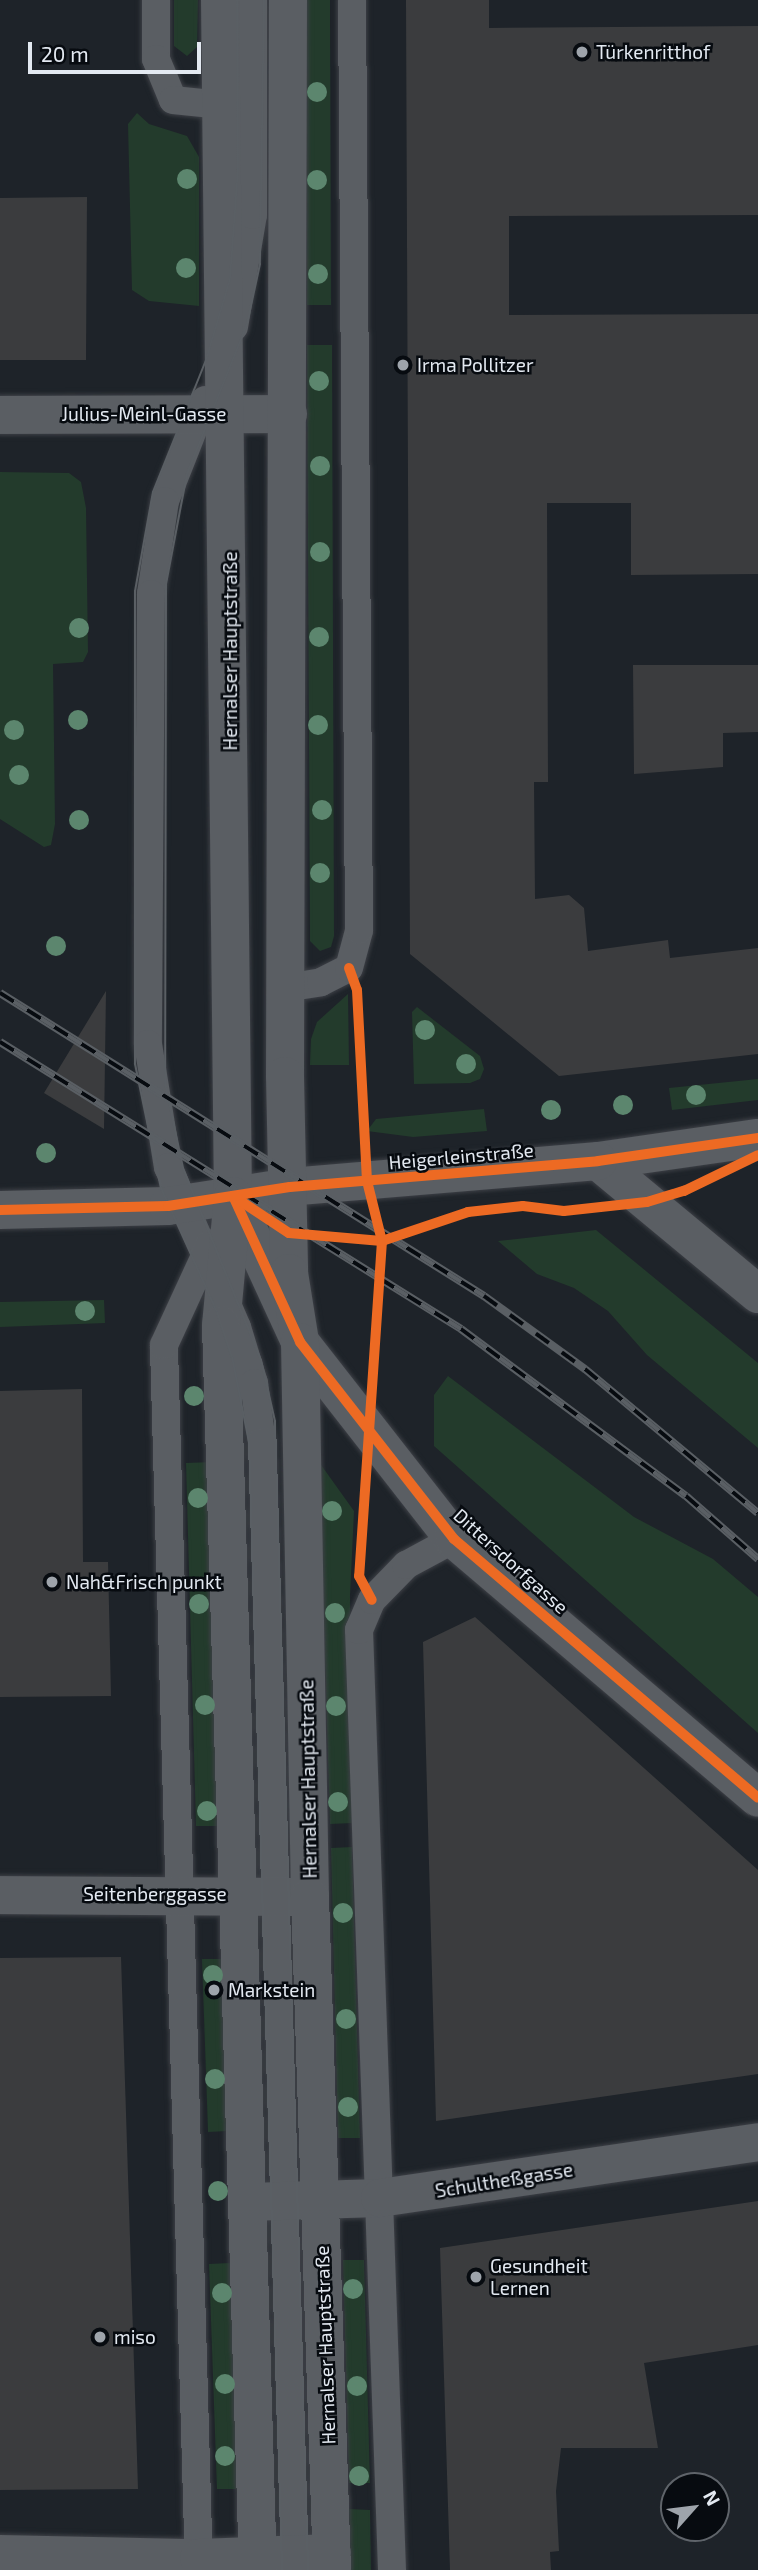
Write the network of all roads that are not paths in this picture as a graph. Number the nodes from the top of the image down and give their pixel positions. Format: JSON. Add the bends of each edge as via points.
{"nodes":[{"id":1,"x":156,"y":0,"type":"edge"},
{"id":2,"x":220,"y":0,"type":"edge"},
{"id":3,"x":253,"y":0,"type":"edge"},
{"id":4,"x":288,"y":0,"type":"edge"},
{"id":5,"x":352,"y":0,"type":"edge"},
{"id":6,"x":222,"y":105,"type":"junction"},
{"id":7,"x":225,"y":352,"type":"junction"},
{"id":8,"x":212,"y":414,"type":"junction"},
{"id":9,"x":288,"y":414,"type":"junction"},
{"id":10,"x":0,"y":415,"type":"edge"},
{"id":11,"x":285,"y":988,"type":"junction"},
{"id":12,"x":758,"y":1138,"type":"edge"},
{"id":13,"x":598,"y":1161,"type":"junction"},
{"id":14,"x":290,"y":1187,"type":"junction"},
{"id":15,"x":233,"y":1196,"type":"junction"},
{"id":16,"x":183,"y":1204,"type":"junction"},
{"id":17,"x":0,"y":1210,"type":"edge"},
{"id":18,"x":206,"y":1254,"type":"junction"},
{"id":19,"x":224,"y":1293,"type":"junction"},
{"id":20,"x":758,"y":1294,"type":"edge"},
{"id":21,"x":300,"y":1342,"type":"junction"},
{"id":22,"x":454,"y":1539,"type":"junction"},
{"id":23,"x":758,"y":1798,"type":"edge"},
{"id":24,"x":183,"y":1893,"type":"junction"},
{"id":25,"x":0,"y":1895,"type":"edge"},
{"id":26,"x":276,"y":1896,"type":"junction"},
{"id":27,"x":758,"y":2142,"type":"edge"},
{"id":28,"x":380,"y":2198,"type":"junction"},
{"id":29,"x":284,"y":2201,"type":"junction"},
{"id":30,"x":0,"y":2554,"type":"edge"},
{"id":31,"x":332,"y":2562,"type":"edge"},
{"id":32,"x":276,"y":2563,"type":"edge"},
{"id":33,"x":199,"y":2564,"type":"edge"},
{"id":34,"x":392,"y":2570,"type":"edge"}],
"edges":[{"from":1,"to":6,"type":"lane","via":[[156,59],[173,100]]},
{"from":2,"to":6,"type":"main road","name":"Hernalser Hauptstraße"},
{"from":3,"to":7,"type":"lane","via":[[253,215],[236,324]]},
{"from":4,"to":9,"type":"main road","name":"Hernalser Hauptstraße"},
{"from":5,"to":11,"type":"lane","via":[[359,930],[349,968],[321,982]]},
{"from":6,"to":7,"type":"main road","name":"Hernalser Hauptstraße"},
{"from":7,"to":8,"type":"main road","name":"Hernalser Hauptstraße"},
{"from":8,"to":9,"type":"main road","name":"Julius-Meinl-Gasse"},
{"from":8,"to":10,"type":"main road","name":"Julius-Meinl-Gasse"},
{"from":8,"to":15,"type":"main road","name":"Hernalser Hauptstraße"},
{"from":8,"to":16,"type":"lane","name":"Hernalser Hauptstraße","via":[[164,501],[156,540],[148,649],[151,1080],[168,1167]]},
{"from":9,"to":11,"type":"main road","name":"Hernalser Hauptstraße"},
{"from":11,"to":14,"type":"main road","name":"Hernalser Hauptstraße"},
{"from":12,"to":13,"type":"main road","name":"Heigerleinstraße"},
{"from":13,"to":14,"type":"main road","name":"Heigerleinstraße"},
{"from":13,"to":20,"type":"main road"},
{"from":14,"to":15,"type":"main road","name":"Heigerleinstraße"},
{"from":14,"to":21,"type":"main road","name":"Hernalser Hauptstraße","via":[[289,1273]]},
{"from":15,"to":16,"type":"main road","name":"Heigerleinstraße"},
{"from":15,"to":18,"type":"lane","name":"Hernalser Hauptstraße"},
{"from":15,"to":19,"type":"main road","name":"Hernalser Hauptstraße"},
{"from":15,"to":21,"type":"main road","name":"Dittersdorfgasse"},
{"from":16,"to":17,"type":"main road","name":"Heigerleinstraße"},
{"from":16,"to":18,"type":"lane","name":"Hernalser Hauptstraße"},
{"from":18,"to":19,"type":"lane","name":"Hernalser Hauptstraße"},
{"from":18,"to":24,"type":"lane","name":"Hernalser Hauptstraße","via":[[164,1345]]},
{"from":19,"to":26,"type":"main road","name":"Hernalser Hauptstraße","via":[[221,1325]]},
{"from":21,"to":22,"type":"main road","name":"Dittersdorfgasse"},
{"from":21,"to":26,"type":"main road","name":"Hernalser Hauptstraße"},
{"from":22,"to":23,"type":"main road","name":"Dittersdorfgasse"},
{"from":22,"to":28,"type":"lane","via":[[406,1565],[372,1600],[359,1630]]},
{"from":24,"to":25,"type":"main road","name":"Seitenberggasse"},
{"from":24,"to":26,"type":"main road","name":"Seitenberggasse"},
{"from":24,"to":33,"type":"lane","name":"Hernalser Hauptstraße"},
{"from":26,"to":29,"type":"main road","name":"Hernalser Hauptstraße"},
{"from":26,"to":29,"type":"main road","name":"Hernalser Hauptstraße"},
{"from":27,"to":28,"type":"main road","name":"Schultheßgasse"},
{"from":28,"to":29,"type":"main road","name":"Schultheßgasse"},
{"from":28,"to":34,"type":"lane"},
{"from":29,"to":31,"type":"main road","name":"Hernalser Hauptstraße"},
{"from":29,"to":32,"type":"main road","name":"Hernalser Hauptstraße"},
{"from":30,"to":33,"type":"main road"},
{"from":31,"to":32,"type":"main road"},
{"from":32,"to":33,"type":"main road"}]}
